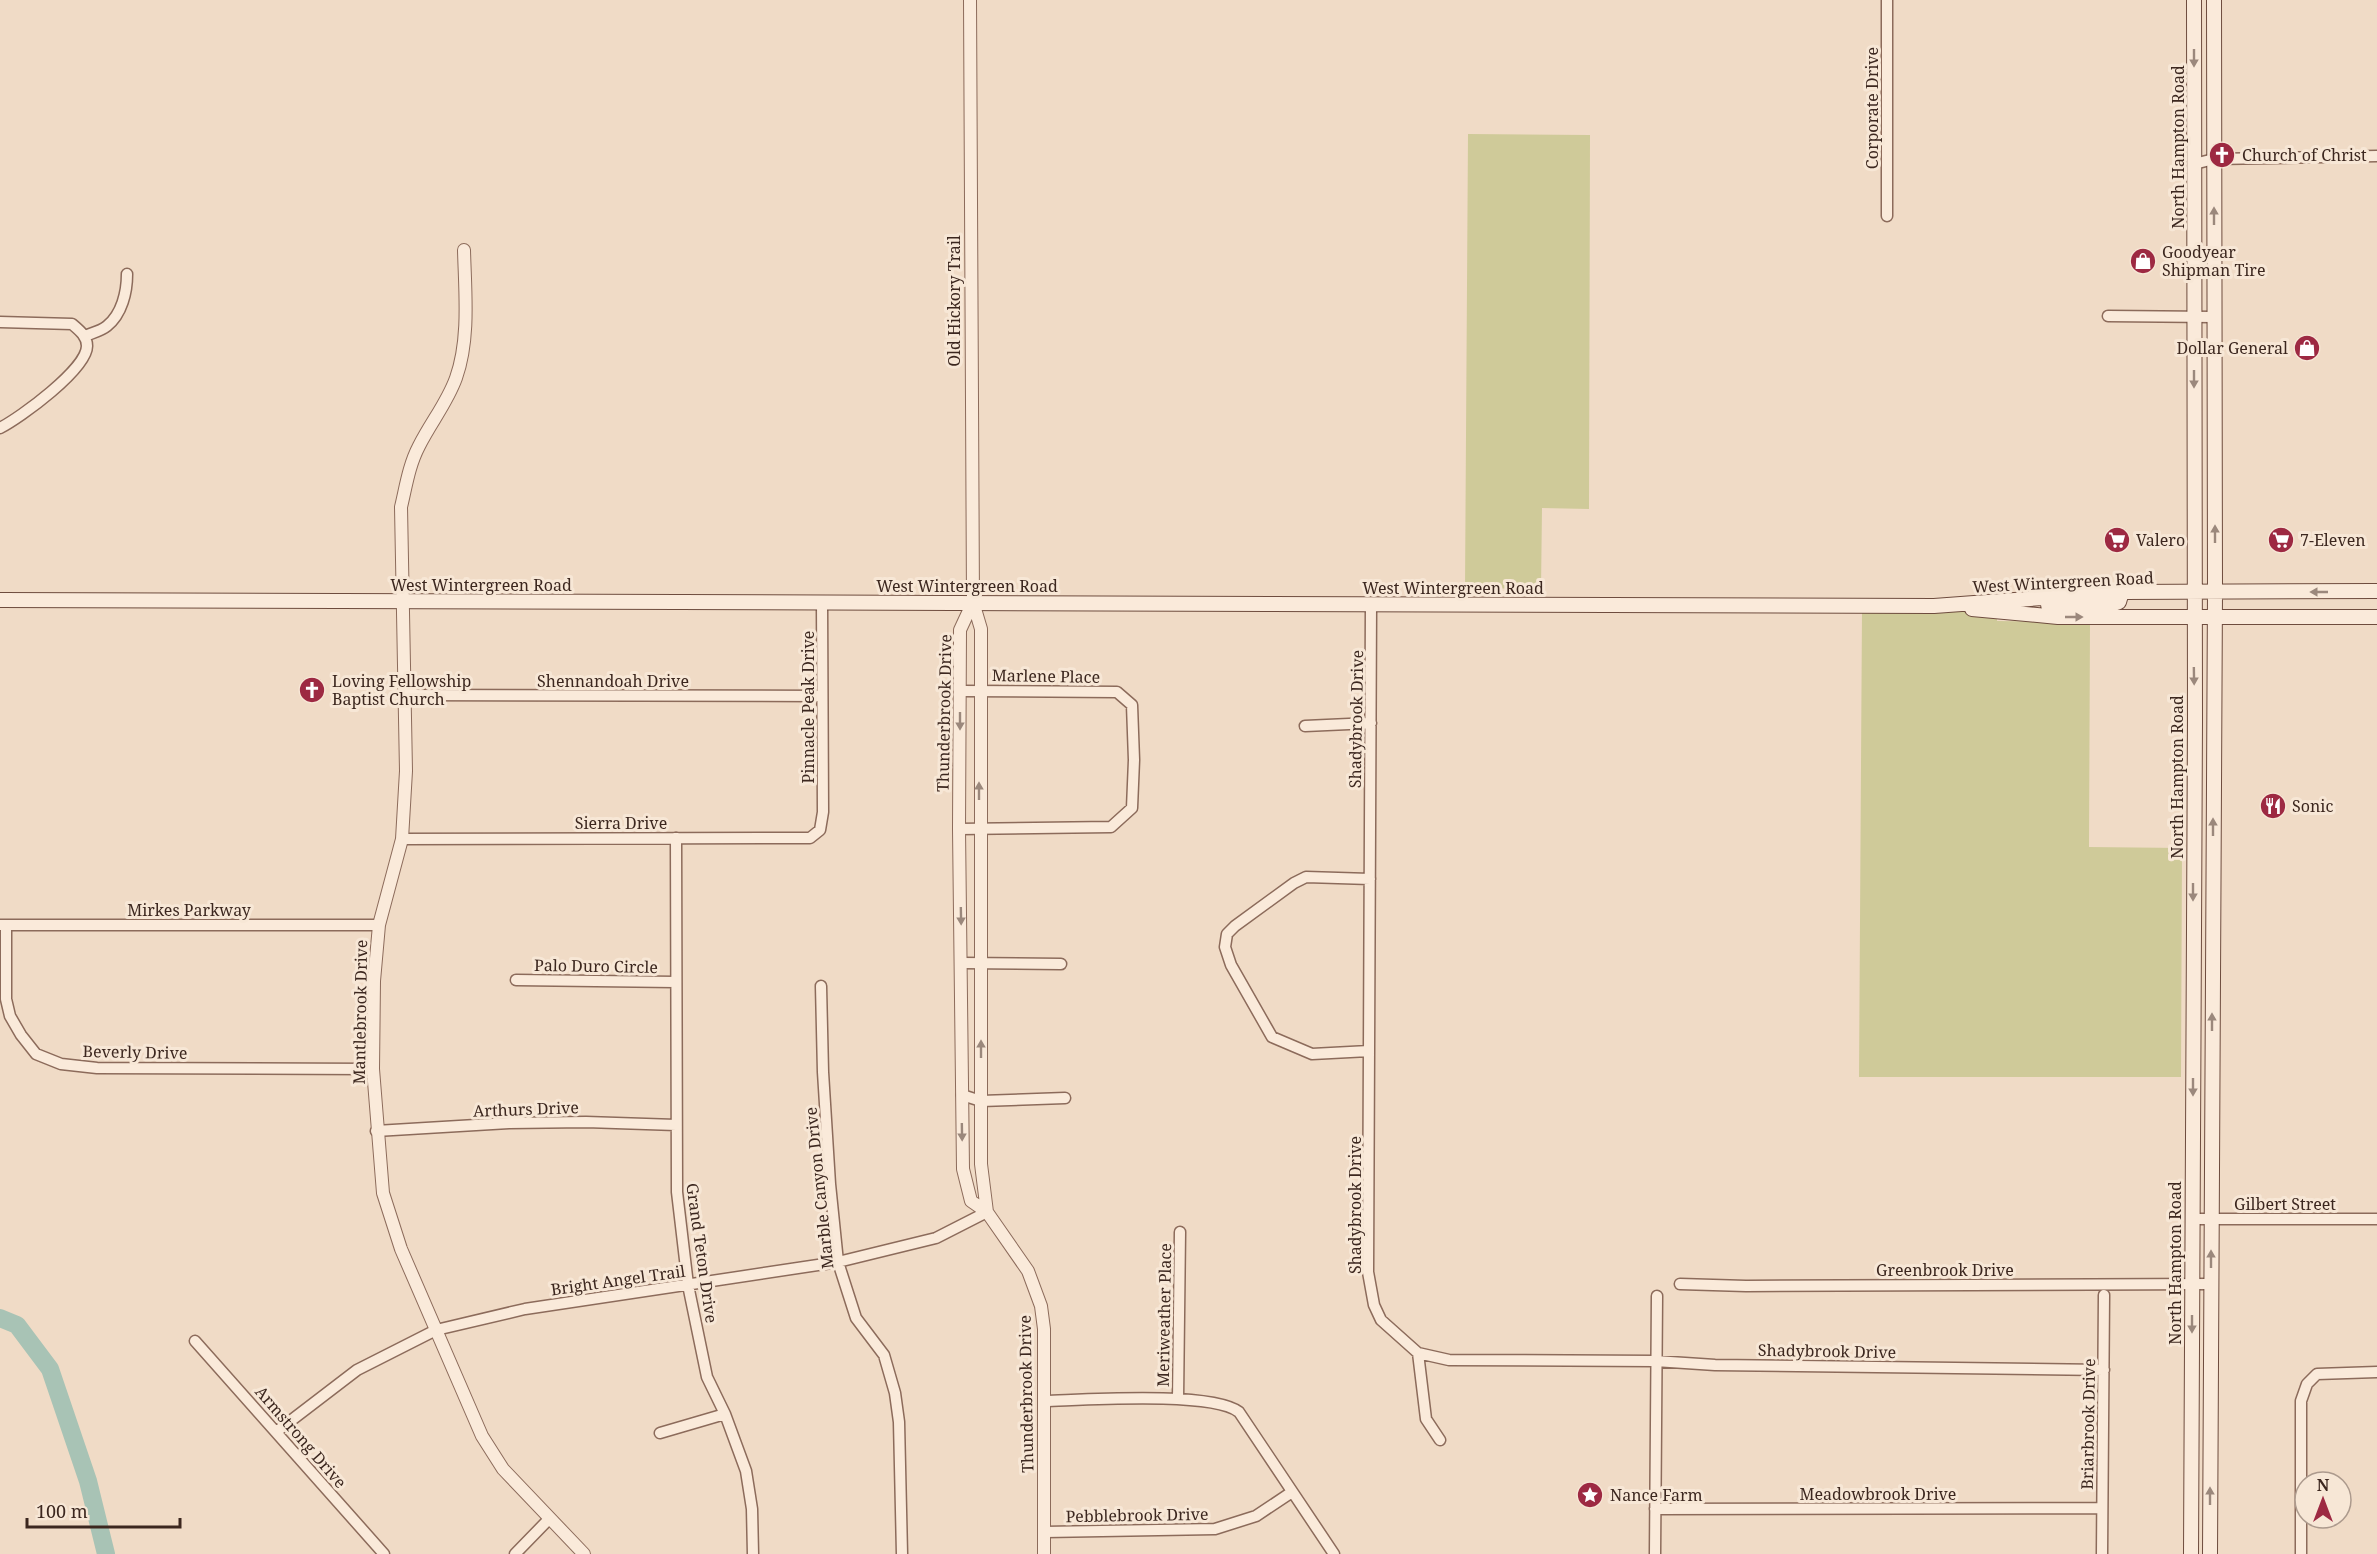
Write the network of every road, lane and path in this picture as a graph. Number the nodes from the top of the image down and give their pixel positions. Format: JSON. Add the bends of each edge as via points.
{"nodes":[{"id":1,"x":970,"y":0,"type":"edge"},
{"id":2,"x":1887,"y":0,"type":"edge"},
{"id":3,"x":2194,"y":0,"type":"edge"},
{"id":4,"x":2214,"y":0,"type":"edge"},
{"id":5,"x":2377,"y":156,"type":"edge"},
{"id":6,"x":2214,"y":159,"type":"junction"},
{"id":7,"x":2194,"y":164,"type":"junction"},
{"id":8,"x":1887,"y":216,"type":"dead end"},
{"id":9,"x":464,"y":250,"type":"dead end"},
{"id":10,"x":127,"y":274,"type":"dead end"},
{"id":11,"x":2108,"y":316,"type":"dead end"},
{"id":12,"x":2194,"y":316,"type":"junction"},
{"id":13,"x":2214,"y":316,"type":"junction"},
{"id":14,"x":0,"y":322,"type":"edge"},
{"id":15,"x":85,"y":336,"type":"junction"},
{"id":16,"x":0,"y":428,"type":"edge"},
{"id":17,"x":2377,"y":591,"type":"edge"},
{"id":18,"x":2122,"y":592,"type":"junction"},
{"id":19,"x":2215,"y":592,"type":"junction"},
{"id":20,"x":2194,"y":593,"type":"junction"},
{"id":21,"x":0,"y":600,"type":"edge"},
{"id":22,"x":403,"y":601,"type":"junction"},
{"id":23,"x":822,"y":602,"type":"junction"},
{"id":24,"x":973,"y":602,"type":"junction"},
{"id":25,"x":1371,"y":604,"type":"junction"},
{"id":26,"x":1934,"y":606,"type":"junction"},
{"id":27,"x":1974,"y":610,"type":"junction"},
{"id":28,"x":2194,"y":617,"type":"junction"},
{"id":29,"x":2214,"y":618,"type":"junction"},
{"id":30,"x":2377,"y":618,"type":"edge"},
{"id":31,"x":980,"y":690,"type":"junction"},
{"id":32,"x":960,"y":691,"type":"junction"},
{"id":33,"x":403,"y":695,"type":"junction"},
{"id":34,"x":822,"y":696,"type":"junction"},
{"id":35,"x":1371,"y":723,"type":"junction"},
{"id":36,"x":1305,"y":726,"type":"dead end"},
{"id":37,"x":823,"y":812,"type":"joint"},
{"id":38,"x":980,"y":828,"type":"junction"},
{"id":39,"x":959,"y":829,"type":"junction"},
{"id":40,"x":676,"y":838,"type":"junction"},
{"id":41,"x":402,"y":839,"type":"junction"},
{"id":42,"x":2193,"y":852,"type":"junction"},
{"id":43,"x":2213,"y":852,"type":"junction"},
{"id":44,"x":1370,"y":879,"type":"junction"},
{"id":45,"x":3,"y":925,"type":"edge"},
{"id":46,"x":379,"y":925,"type":"junction"},
{"id":47,"x":962,"y":963,"type":"junction"},
{"id":48,"x":980,"y":963,"type":"junction"},
{"id":49,"x":1061,"y":964,"type":"dead end"},
{"id":50,"x":516,"y":980,"type":"dead end"},
{"id":51,"x":675,"y":982,"type":"junction"},
{"id":52,"x":821,"y":986,"type":"dead end"},
{"id":53,"x":1369,"y":1051,"type":"junction"},
{"id":54,"x":373,"y":1070,"type":"junction"},
{"id":55,"x":962,"y":1095,"type":"junction"},
{"id":56,"x":1065,"y":1098,"type":"dead end"},
{"id":57,"x":981,"y":1101,"type":"junction"},
{"id":58,"x":676,"y":1125,"type":"junction"},
{"id":59,"x":376,"y":1131,"type":"junction"},
{"id":60,"x":987,"y":1212,"type":"junction"},
{"id":61,"x":2192,"y":1219,"type":"junction"},
{"id":62,"x":2212,"y":1219,"type":"junction"},
{"id":63,"x":2377,"y":1219,"type":"edge"},
{"id":64,"x":1180,"y":1232,"type":"dead end"},
{"id":65,"x":838,"y":1262,"type":"junction"},
{"id":66,"x":1680,"y":1284,"type":"dead end"},
{"id":67,"x":2211,"y":1284,"type":"junction"},
{"id":68,"x":688,"y":1285,"type":"junction"},
{"id":69,"x":2192,"y":1286,"type":"junction"},
{"id":70,"x":2104,"y":1295,"type":"dead end"},
{"id":71,"x":1657,"y":1296,"type":"dead end"},
{"id":72,"x":436,"y":1330,"type":"junction"},
{"id":73,"x":195,"y":1341,"type":"dead end"},
{"id":74,"x":1418,"y":1353,"type":"junction"},
{"id":75,"x":1655,"y":1361,"type":"junction"},
{"id":76,"x":2104,"y":1370,"type":"junction"},
{"id":77,"x":2377,"y":1372,"type":"edge"},
{"id":78,"x":1178,"y":1399,"type":"junction"},
{"id":79,"x":1044,"y":1401,"type":"junction"},
{"id":80,"x":725,"y":1414,"type":"junction"},
{"id":81,"x":276,"y":1432,"type":"junction"},
{"id":82,"x":660,"y":1433,"type":"dead end"},
{"id":83,"x":1440,"y":1440,"type":"dead end"},
{"id":84,"x":1292,"y":1492,"type":"junction"},
{"id":85,"x":2102,"y":1508,"type":"junction"},
{"id":86,"x":1655,"y":1509,"type":"junction"},
{"id":87,"x":549,"y":1519,"type":"junction"},
{"id":88,"x":1044,"y":1532,"type":"junction"},
{"id":89,"x":384,"y":1554,"type":"edge"},
{"id":90,"x":515,"y":1554,"type":"edge"},
{"id":91,"x":584,"y":1554,"type":"edge"},
{"id":92,"x":753,"y":1554,"type":"edge"},
{"id":93,"x":902,"y":1554,"type":"edge"},
{"id":94,"x":1044,"y":1554,"type":"edge"},
{"id":95,"x":1334,"y":1554,"type":"edge"},
{"id":96,"x":1655,"y":1554,"type":"edge"},
{"id":97,"x":2102,"y":1554,"type":"edge"},
{"id":98,"x":2191,"y":1554,"type":"edge"},
{"id":99,"x":2210,"y":1554,"type":"edge"},
{"id":100,"x":2301,"y":1554,"type":"edge"}],
"edges":[{"from":1,"to":24,"type":"street","name":"Old Hickory Trail"},
{"from":2,"to":8,"type":"street","name":"Corporate Drive"},
{"from":3,"to":7,"type":"main road","name":"North Hampton Road","one_way":true},
{"from":4,"to":6,"type":"main road"},
{"from":5,"to":6,"type":"street"},
{"from":6,"to":7,"type":"street"},
{"from":13,"to":6,"type":"main road","one_way":true},
{"from":7,"to":12,"type":"main road","name":"North Hampton Road"},
{"from":9,"to":22,"type":"street","name":"Mantlebrook Drive","via":[[463,348],[457,375],[447,402],[410,465],[401,507]]},
{"from":10,"to":15,"type":"street","via":[[124,300],[118,310],[107,326]]},
{"from":11,"to":12,"type":"street"},
{"from":12,"to":13,"type":"street"},
{"from":12,"to":20,"type":"main road","name":"North Hampton Road","one_way":true},
{"from":19,"to":13,"type":"main road","one_way":true},
{"from":14,"to":15,"type":"street","via":[[72,324]]},
{"from":15,"to":16,"type":"street","via":[[87,348],[82,363],[39,402]]},
{"from":17,"to":19,"type":"main road","name":"West Wintergreen Road","one_way":true},
{"from":18,"to":20,"type":"main road","name":"West Wintergreen Road"},
{"from":18,"to":26,"type":"main road","name":"West Wintergreen Road"},
{"from":18,"to":27,"type":"main road","via":[[2119,602],[2113,604]]},
{"from":19,"to":20,"type":"main road","name":"West Wintergreen Road"},
{"from":19,"to":29,"type":"main road"},
{"from":20,"to":28,"type":"main road","name":"North Hampton Road"},
{"from":21,"to":22,"type":"main road","name":"West Wintergreen Road"},
{"from":22,"to":23,"type":"main road","name":"West Wintergreen Road"},
{"from":22,"to":33,"type":"street","name":"Mantlebrook Drive"},
{"from":23,"to":24,"type":"main road","name":"West Wintergreen Road"},
{"from":23,"to":34,"type":"street","name":"Pinnacle Peak Drive"},
{"from":24,"to":25,"type":"main road","name":"West Wintergreen Road"},
{"from":24,"to":31,"type":"street","name":"Thunderbrook Drive","via":[[981,629]]},
{"from":24,"to":32,"type":"street","name":"Thunderbrook Drive","via":[[960,630]]},
{"from":25,"to":26,"type":"main road","name":"West Wintergreen Road"},
{"from":25,"to":35,"type":"street","name":"Shadybrook Drive"},
{"from":26,"to":27,"type":"main road","name":"West Wintergreen Road"},
{"from":27,"to":28,"type":"main road","name":"West Wintergreen Road","one_way":true,"via":[[2058,617]]},
{"from":28,"to":29,"type":"main road","name":"West Wintergreen Road"},
{"from":28,"to":42,"type":"main road","name":"North Hampton Road","one_way":true},
{"from":29,"to":30,"type":"main road","name":"West Wintergreen Road"},
{"from":43,"to":29,"type":"main road","one_way":true},
{"from":31,"to":32,"type":"street","name":"Marlene Place"},
{"from":38,"to":31,"type":"street","name":"Thunderbrook Drive","one_way":true},
{"from":31,"to":38,"type":"street","name":"Marlene Place","via":[[1117,692],[1132,705],[1134,760],[1132,808],[1111,827]]},
{"from":32,"to":39,"type":"street","name":"Thunderbrook Drive","one_way":true},
{"from":33,"to":34,"type":"street","name":"Shennandoah Drive"},
{"from":33,"to":41,"type":"street","name":"Mantlebrook Drive","via":[[406,771]]},
{"from":34,"to":37,"type":"street","name":"Pinnacle Peak Drive"},
{"from":35,"to":36,"type":"street"},
{"from":35,"to":44,"type":"street","name":"Shadybrook Drive"},
{"from":37,"to":40,"type":"street","name":"Sierra Drive","via":[[820,830],[810,838]]},
{"from":38,"to":39,"type":"street","name":"Marlene Place"},
{"from":38,"to":48,"type":"street","name":"Thunderbrook Drive"},
{"from":39,"to":47,"type":"street","name":"Thunderbrook Drive","one_way":true},
{"from":40,"to":41,"type":"street","name":"Sierra Drive"},
{"from":40,"to":51,"type":"street","name":"Grand Teton Drive"},
{"from":41,"to":46,"type":"street","name":"Mantlebrook Drive"},
{"from":42,"to":43,"type":"main road"},
{"from":42,"to":61,"type":"main road","name":"North Hampton Road","one_way":true},
{"from":62,"to":43,"type":"main road","one_way":true},
{"from":44,"to":53,"type":"street","name":"Shadybrook Drive"},
{"from":44,"to":53,"type":"street","via":[[1306,877],[1235,926],[1227,934],[1225,947],[1231,965],[1272,1037],[1312,1054]]},
{"from":45,"to":46,"type":"street","name":"Mirkes Parkway"},
{"from":45,"to":54,"type":"street","name":"Beverly Drive","via":[[10,1016],[36,1054],[52,1061],[97,1068]]},
{"from":46,"to":54,"type":"street","name":"Mantlebrook Drive"},
{"from":47,"to":48,"type":"street"},
{"from":47,"to":55,"type":"street","name":"Thunderbrook Drive"},
{"from":48,"to":49,"type":"street"},
{"from":57,"to":48,"type":"street","name":"Thunderbrook Drive","one_way":true},
{"from":50,"to":51,"type":"street","name":"Palo Duro Circle"},
{"from":51,"to":58,"type":"street","name":"Grand Teton Drive"},
{"from":52,"to":65,"type":"street","name":"Marble Canyon Drive","via":[[823,1072]]},
{"from":53,"to":74,"type":"street","name":"Shadybrook Drive","via":[[1368,1272],[1381,1320]]},
{"from":54,"to":59,"type":"street","name":"Mantlebrook Drive"},
{"from":55,"to":57,"type":"street"},
{"from":55,"to":60,"type":"street","name":"Thunderbrook Drive","one_way":true,"via":[[963,1168],[970,1202]]},
{"from":56,"to":57,"type":"street"},
{"from":57,"to":60,"type":"street","name":"Thunderbrook Drive","via":[[981,1164]]},
{"from":58,"to":59,"type":"street","name":"Arthurs Drive","via":[[509,1123]]},
{"from":58,"to":68,"type":"street","name":"Grand Teton Drive","via":[[677,1192]]},
{"from":59,"to":72,"type":"street","name":"Mantlebrook Drive","via":[[383,1193],[401,1250]]},
{"from":60,"to":65,"type":"street","name":"Bright Angel Trail","via":[[936,1238]]},
{"from":60,"to":79,"type":"street","name":"Thunderbrook Drive","via":[[1028,1271],[1041,1306]]},
{"from":61,"to":62,"type":"street","name":"Gilbert Street"},
{"from":61,"to":69,"type":"main road","name":"North Hampton Road"},
{"from":62,"to":63,"type":"street","name":"Gilbert Street"},
{"from":67,"to":62,"type":"main road","one_way":true},
{"from":64,"to":78,"type":"street","name":"Meriweather Place"},
{"from":65,"to":68,"type":"street","name":"Bright Angel Trail"},
{"from":65,"to":93,"type":"street","name":"Marble Canyon Drive","via":[[856,1318],[884,1354],[895,1393]]},
{"from":66,"to":69,"type":"street","name":"Greenbrook Drive"},
{"from":67,"to":69,"type":"street","name":"Greenbrook Drive"},
{"from":99,"to":67,"type":"main road","one_way":true},
{"from":68,"to":72,"type":"street","name":"Bright Angel Trail","via":[[525,1309]]},
{"from":68,"to":80,"type":"street","name":"Grand Teton Drive","via":[[707,1377]]},
{"from":69,"to":98,"type":"main road","name":"North Hampton Road","one_way":true},
{"from":70,"to":76,"type":"street","name":"Briarbrook Drive"},
{"from":71,"to":75,"type":"street"},
{"from":72,"to":81,"type":"street","name":"Bright Angel Trail","via":[[357,1370]]},
{"from":72,"to":87,"type":"street","name":"Mantlebrook Drive","via":[[482,1436],[503,1468]]},
{"from":73,"to":81,"type":"street","name":"Armstrong Drive"},
{"from":74,"to":75,"type":"street","name":"Shadybrook Drive","via":[[1449,1360]]},
{"from":74,"to":83,"type":"street","via":[[1426,1419]]},
{"from":75,"to":76,"type":"street","name":"Shadybrook Drive"},
{"from":75,"to":86,"type":"street"},
{"from":76,"to":85,"type":"street","name":"Briarbrook Drive"},
{"from":77,"to":100,"type":"street","via":[[2317,1374],[2307,1384],[2301,1401]]},
{"from":78,"to":79,"type":"street"},
{"from":78,"to":84,"type":"street","via":[[1230,1405],[1239,1412]]},
{"from":79,"to":88,"type":"street","name":"Thunderbrook Drive"},
{"from":80,"to":82,"type":"street"},
{"from":80,"to":92,"type":"street","name":"Grand Teton Drive","via":[[746,1471]]},
{"from":81,"to":89,"type":"street","name":"Armstrong Drive"},
{"from":84,"to":88,"type":"street","name":"Pebblebrook Drive","via":[[1256,1516],[1215,1529]]},
{"from":84,"to":95,"type":"street"},
{"from":85,"to":86,"type":"street","name":"Meadowbrook Drive"},
{"from":85,"to":97,"type":"street","name":"Briarbrook Drive"},
{"from":86,"to":96,"type":"street"},
{"from":87,"to":90,"type":"street"},
{"from":87,"to":91,"type":"street","name":"Mantlebrook Drive"},
{"from":88,"to":94,"type":"street","name":"Thunderbrook Drive"}]}
